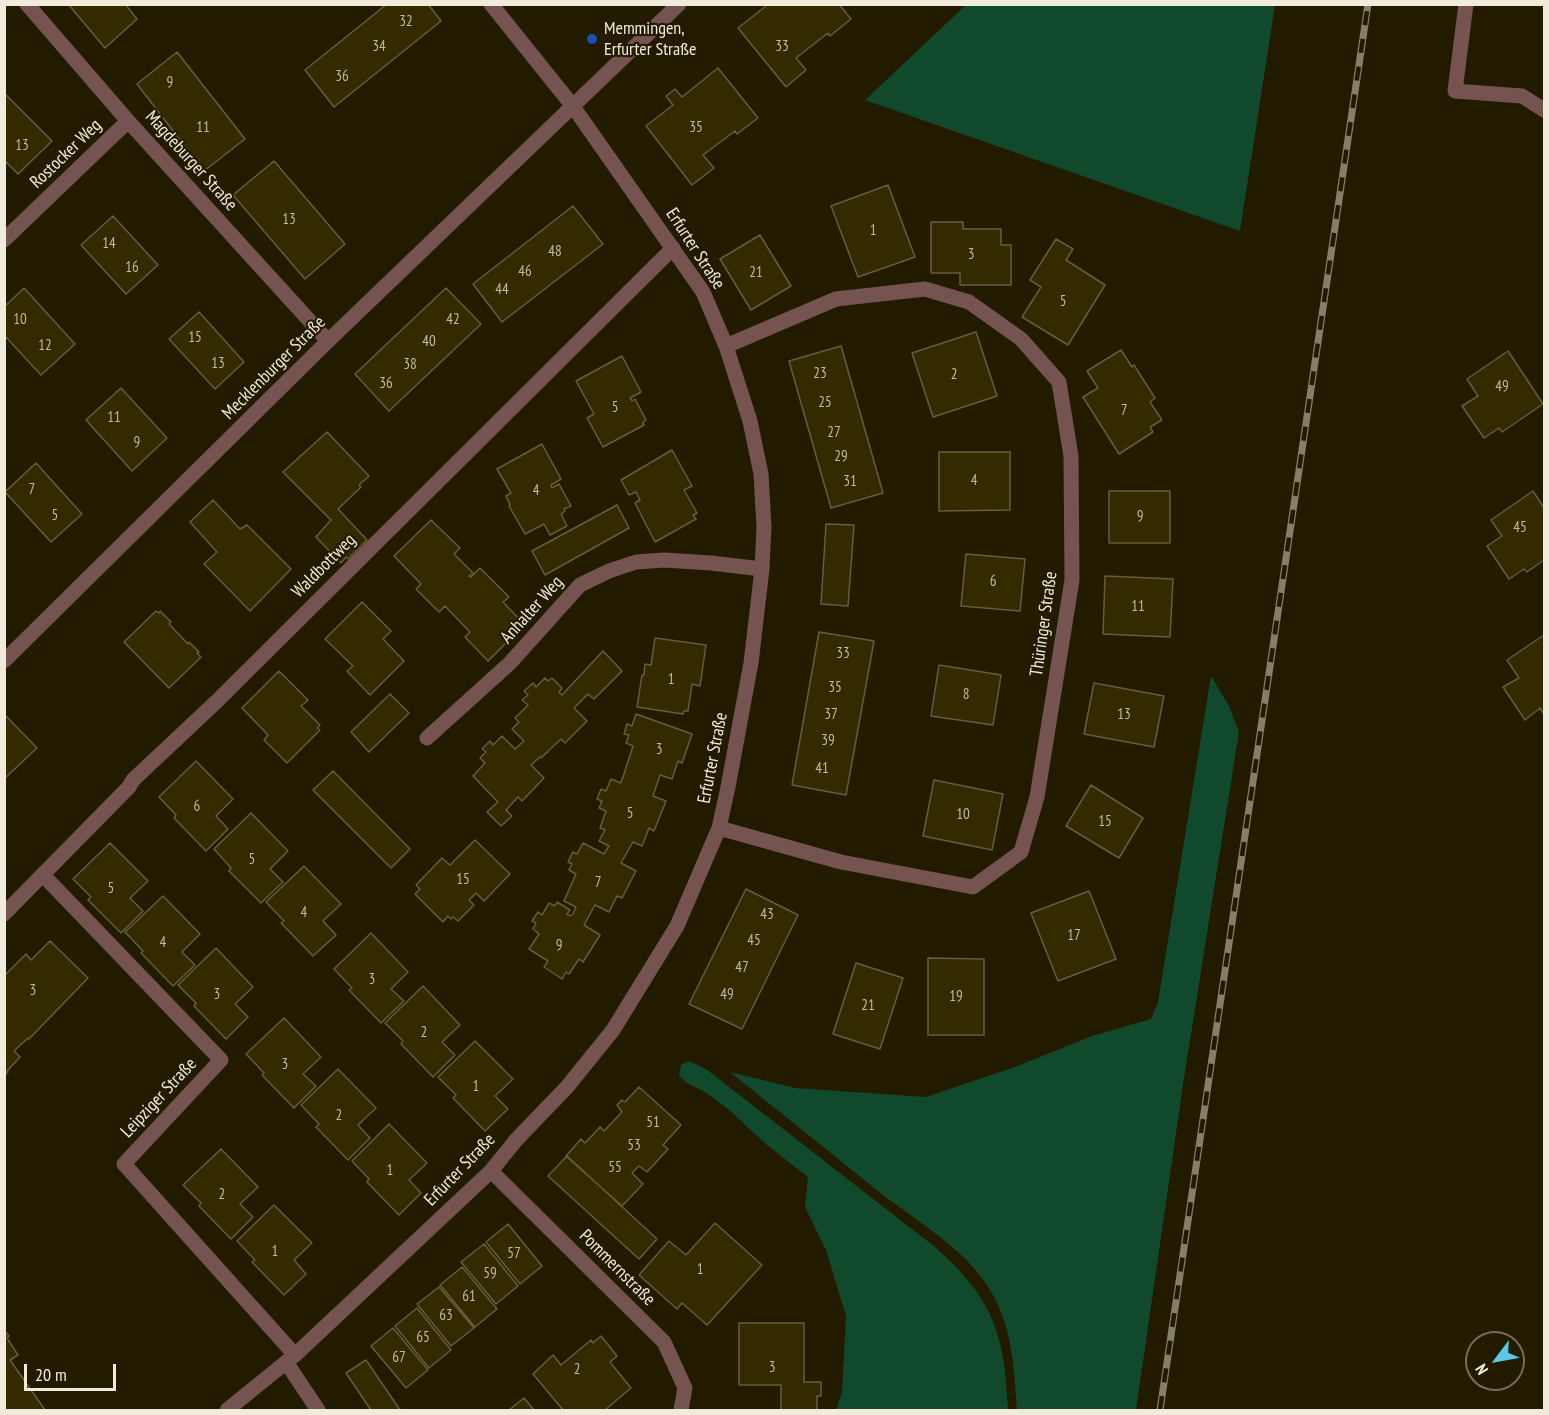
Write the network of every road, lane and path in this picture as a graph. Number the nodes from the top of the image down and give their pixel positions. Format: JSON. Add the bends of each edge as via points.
{"nodes":[{"id":1,"x":27,"y":4,"type":"edge"},
{"id":2,"x":491,"y":4,"type":"edge"},
{"id":3,"x":679,"y":4,"type":"edge"},
{"id":4,"x":1466,"y":4,"type":"edge"},
{"id":5,"x":572,"y":105,"type":"junction"},
{"id":6,"x":1545,"y":111,"type":"edge"},
{"id":7,"x":128,"y":121,"type":"junction"},
{"id":8,"x":4,"y":240,"type":"edge"},
{"id":9,"x":673,"y":248,"type":"junction"},
{"id":10,"x":328,"y":341,"type":"junction"},
{"id":11,"x":726,"y":346,"type":"junction"},
{"id":12,"x":762,"y":569,"type":"junction"},
{"id":13,"x":4,"y":660,"type":"edge"},
{"id":14,"x":427,"y":738,"type":"dead end"},
{"id":15,"x":718,"y":828,"type":"junction"},
{"id":16,"x":43,"y":875,"type":"junction"},
{"id":17,"x":4,"y":914,"type":"edge"},
{"id":18,"x":491,"y":1171,"type":"junction"},
{"id":19,"x":291,"y":1358,"type":"junction"},
{"id":20,"x":227,"y":1410,"type":"edge"},
{"id":21,"x":318,"y":1410,"type":"edge"},
{"id":22,"x":681,"y":1410,"type":"edge"}],
"edges":[{"from":1,"to":7,"type":"street","name":"Magdeburger Straße"},
{"from":2,"to":5,"type":"street","name":"Erfurter Straße"},
{"from":3,"to":5,"type":"street","name":"Mecklenburger Straße"},
{"from":4,"to":6,"type":"street","via":[[1455,91],[1522,96]]},
{"from":5,"to":9,"type":"street","name":"Erfurter Straße"},
{"from":5,"to":10,"type":"street","name":"Mecklenburger Straße"},
{"from":7,"to":8,"type":"street","name":"Rostocker Weg"},
{"from":7,"to":10,"type":"street","name":"Magdeburger Straße"},
{"from":9,"to":11,"type":"street","name":"Erfurter Straße","via":[[703,292]]},
{"from":9,"to":16,"type":"street","name":"Waldbottweg","via":[[133,780]]},
{"from":10,"to":13,"type":"street","name":"Mecklenburger Straße"},
{"from":11,"to":12,"type":"street","name":"Erfurter Straße","via":[[750,421],[761,474]]},
{"from":11,"to":15,"type":"street","name":"Thüringer Straße","via":[[836,299],[925,289],[969,302],[1021,339],[1059,382],[1071,456],[1072,580],[1037,797],[1020,852],[974,887],[840,862]]},
{"from":12,"to":14,"type":"street","name":"Anhalter Weg","via":[[636,562],[580,585],[510,663]]},
{"from":12,"to":15,"type":"street","name":"Erfurter Straße","via":[[751,663]]},
{"from":15,"to":18,"type":"street","name":"Erfurter Straße","via":[[677,926],[613,1030]]},
{"from":16,"to":17,"type":"street","name":"Waldbottweg"},
{"from":16,"to":19,"type":"street","name":"Leipziger Straße","via":[[221,1060],[124,1164]]},
{"from":18,"to":19,"type":"street","name":"Erfurter Straße"},
{"from":18,"to":22,"type":"street","name":"Pommernstraße","via":[[664,1342],[685,1388]]},
{"from":19,"to":20,"type":"street","name":"Erfurter Straße"},
{"from":19,"to":21,"type":"street"}]}
